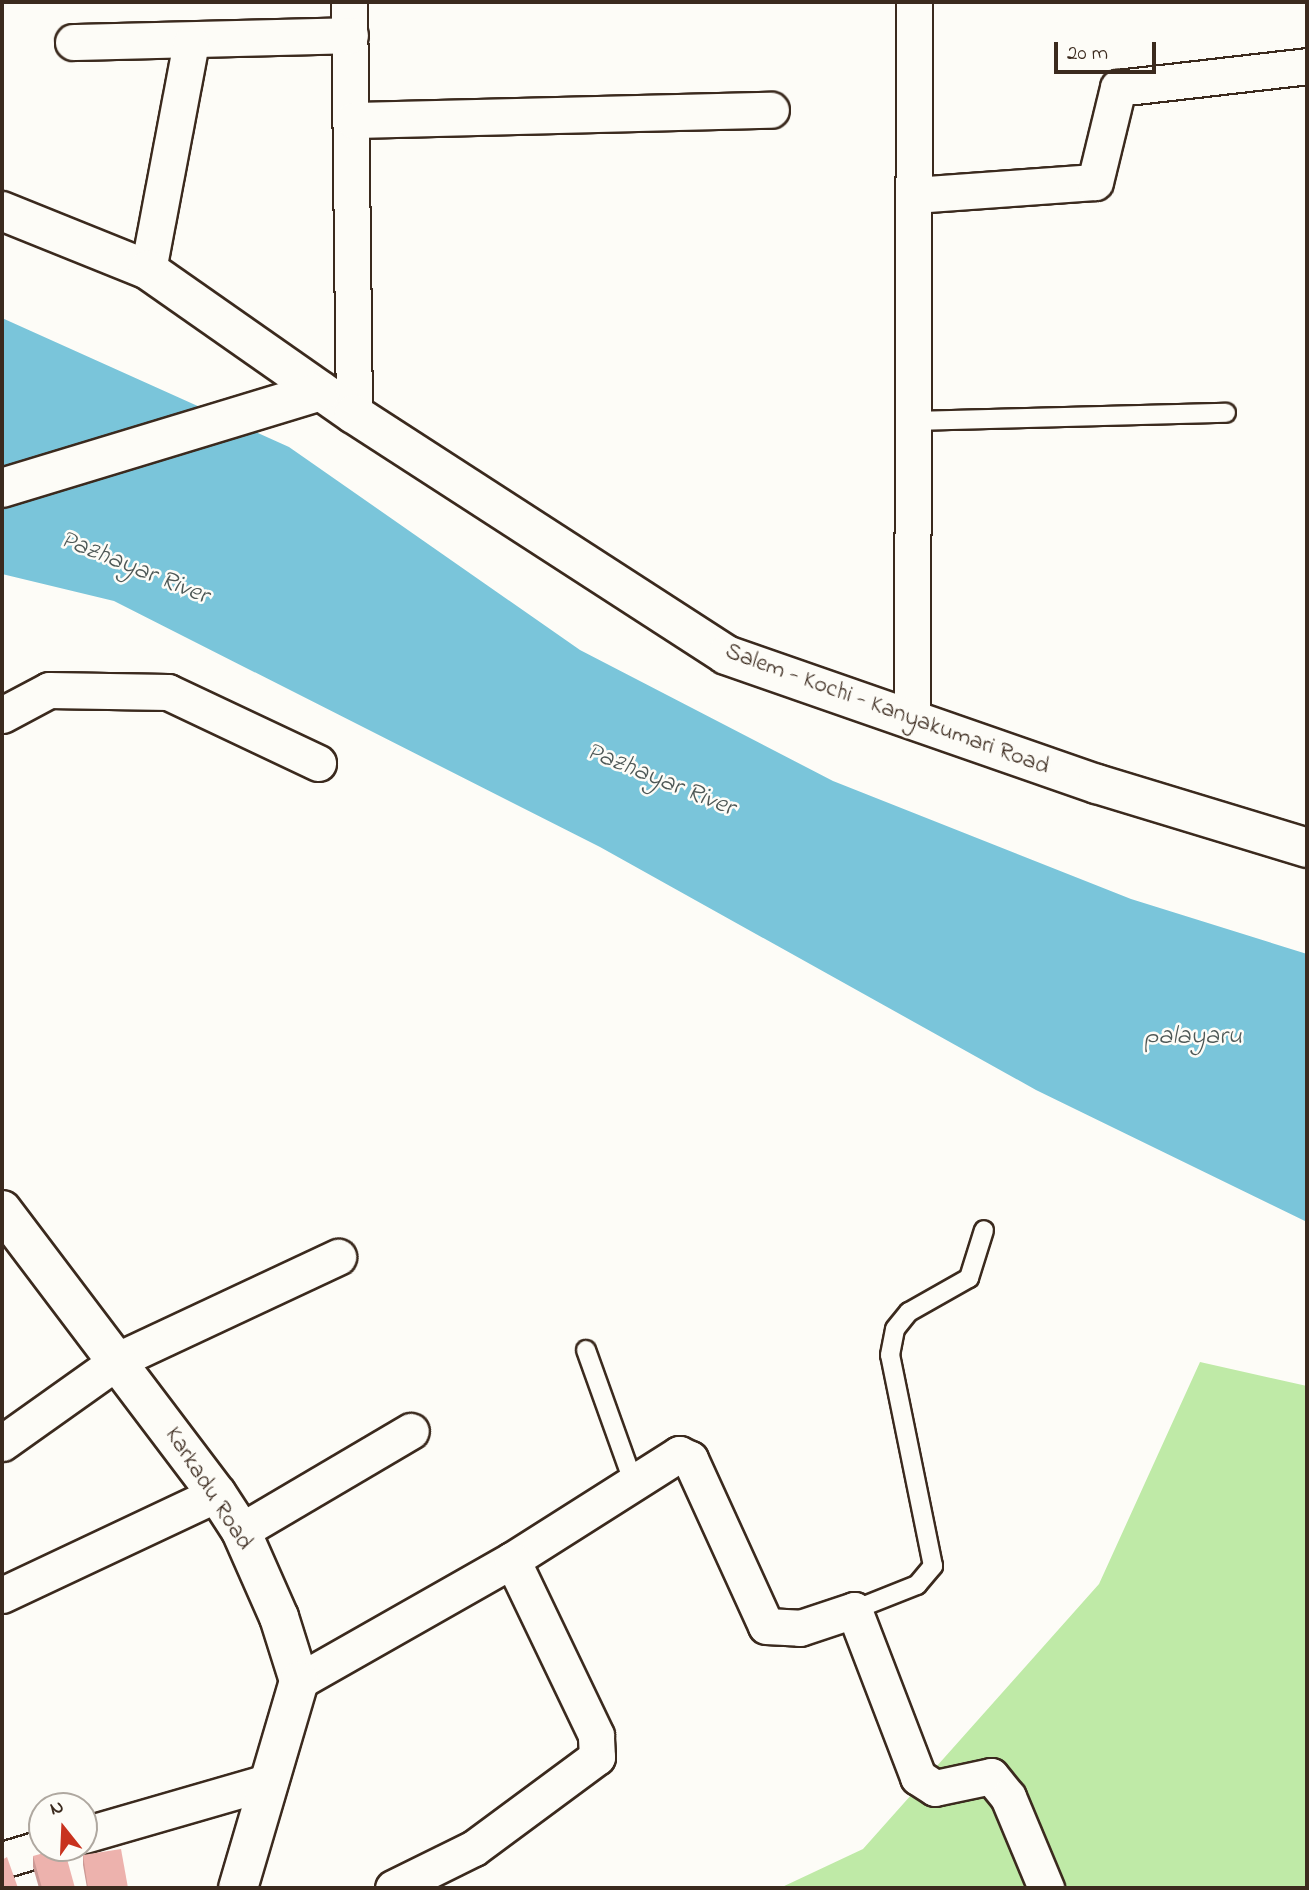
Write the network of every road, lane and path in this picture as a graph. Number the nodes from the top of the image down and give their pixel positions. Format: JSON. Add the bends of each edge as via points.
{"nodes":[{"id":1,"x":914,"y":2,"type":"edge"},
{"id":2,"x":349,"y":19,"type":"edge"},
{"id":3,"x":73,"y":42,"type":"dead end"},
{"id":4,"x":191,"y":43,"type":"junction"},
{"id":5,"x":1307,"y":66,"type":"edge"},
{"id":6,"x":771,"y":110,"type":"dead end"},
{"id":7,"x":353,"y":120,"type":"junction"},
{"id":8,"x":914,"y":195,"type":"junction"},
{"id":9,"x":2,"y":211,"type":"edge"},
{"id":10,"x":148,"y":270,"type":"junction"},
{"id":11,"x":321,"y":391,"type":"junction"},
{"id":12,"x":1226,"y":413,"type":"dead end"},
{"id":13,"x":354,"y":414,"type":"junction"},
{"id":14,"x":913,"y":421,"type":"junction"},
{"id":15,"x":2,"y":488,"type":"edge"},
{"id":16,"x":2,"y":715,"type":"edge"},
{"id":17,"x":912,"y":720,"type":"junction"},
{"id":18,"x":318,"y":763,"type":"dead end"},
{"id":19,"x":1307,"y":848,"type":"edge"},
{"id":20,"x":2,"y":1210,"type":"edge"},
{"id":21,"x":984,"y":1230,"type":"dead end"},
{"id":22,"x":338,"y":1257,"type":"dead end"},
{"id":23,"x":586,"y":1350,"type":"dead end"},
{"id":24,"x":120,"y":1359,"type":"junction"},
{"id":25,"x":411,"y":1431,"type":"dead end"},
{"id":26,"x":2,"y":1443,"type":"edge"},
{"id":27,"x":633,"y":1481,"type":"junction"},
{"id":28,"x":217,"y":1494,"type":"junction"},
{"id":29,"x":241,"y":1531,"type":"junction"},
{"id":30,"x":512,"y":1560,"type":"junction"},
{"id":31,"x":2,"y":1595,"type":"edge"},
{"id":32,"x":854,"y":1610,"type":"junction"},
{"id":33,"x":299,"y":1681,"type":"junction"},
{"id":34,"x":268,"y":1782,"type":"junction"},
{"id":35,"x":98,"y":1831,"type":"edge"},
{"id":36,"x":28,"y":1852,"type":"edge"},
{"id":37,"x":2,"y":1860,"type":"edge"},
{"id":38,"x":238,"y":1888,"type":"edge"},
{"id":39,"x":393,"y":1888,"type":"edge"},
{"id":40,"x":1046,"y":1888,"type":"edge"}],
"edges":[{"from":1,"to":8,"type":"street"},
{"from":2,"to":4,"type":"street"},
{"from":2,"to":7,"type":"street"},
{"from":3,"to":4,"type":"street"},
{"from":4,"to":10,"type":"street"},
{"from":5,"to":8,"type":"street","via":[[1118,88],[1095,182]]},
{"from":6,"to":7,"type":"street"},
{"from":7,"to":13,"type":"street"},
{"from":8,"to":14,"type":"street"},
{"from":9,"to":10,"type":"main road","name":"Salem - Kochi - Kanyakumari Road"},
{"from":10,"to":11,"type":"main road","name":"Salem - Kochi - Kanyakumari Road"},
{"from":11,"to":13,"type":"main road","name":"Salem - Kochi - Kanyakumari Road"},
{"from":11,"to":15,"type":"main road"},
{"from":12,"to":14,"type":"lane"},
{"from":13,"to":17,"type":"main road","name":"Salem - Kochi - Kanyakumari Road","via":[[726,655]]},
{"from":14,"to":17,"type":"street"},
{"from":16,"to":18,"type":"street","via":[[49,690],[168,692]]},
{"from":17,"to":19,"type":"main road","name":"Salem - Kochi - Kanyakumari Road"},
{"from":20,"to":24,"type":"main road","name":"Karkadu Road"},
{"from":21,"to":32,"type":"lane","via":[[969,1278],[909,1312],[895,1329],[890,1355],[933,1566],[917,1585]]},
{"from":22,"to":24,"type":"street"},
{"from":23,"to":27,"type":"lane"},
{"from":24,"to":26,"type":"street"},
{"from":24,"to":28,"type":"main road","name":"Karkadu Road"},
{"from":25,"to":29,"type":"street"},
{"from":27,"to":30,"type":"street"},
{"from":27,"to":32,"type":"street","via":[[670,1454],[690,1459],[765,1626],[800,1628]]},
{"from":28,"to":29,"type":"main road","name":"Karkadu Road"},
{"from":28,"to":31,"type":"street"},
{"from":29,"to":33,"type":"main road","name":"Karkadu Road"},
{"from":30,"to":33,"type":"street"},
{"from":30,"to":39,"type":"street","via":[[596,1734],[597,1757],[474,1848]]},
{"from":32,"to":40,"type":"street","via":[[918,1777],[935,1788],[990,1776],[1008,1797]]},
{"from":33,"to":34,"type":"main road"},
{"from":34,"to":35,"type":"street"},
{"from":34,"to":38,"type":"main road"},
{"from":36,"to":37,"type":"street"}]}
